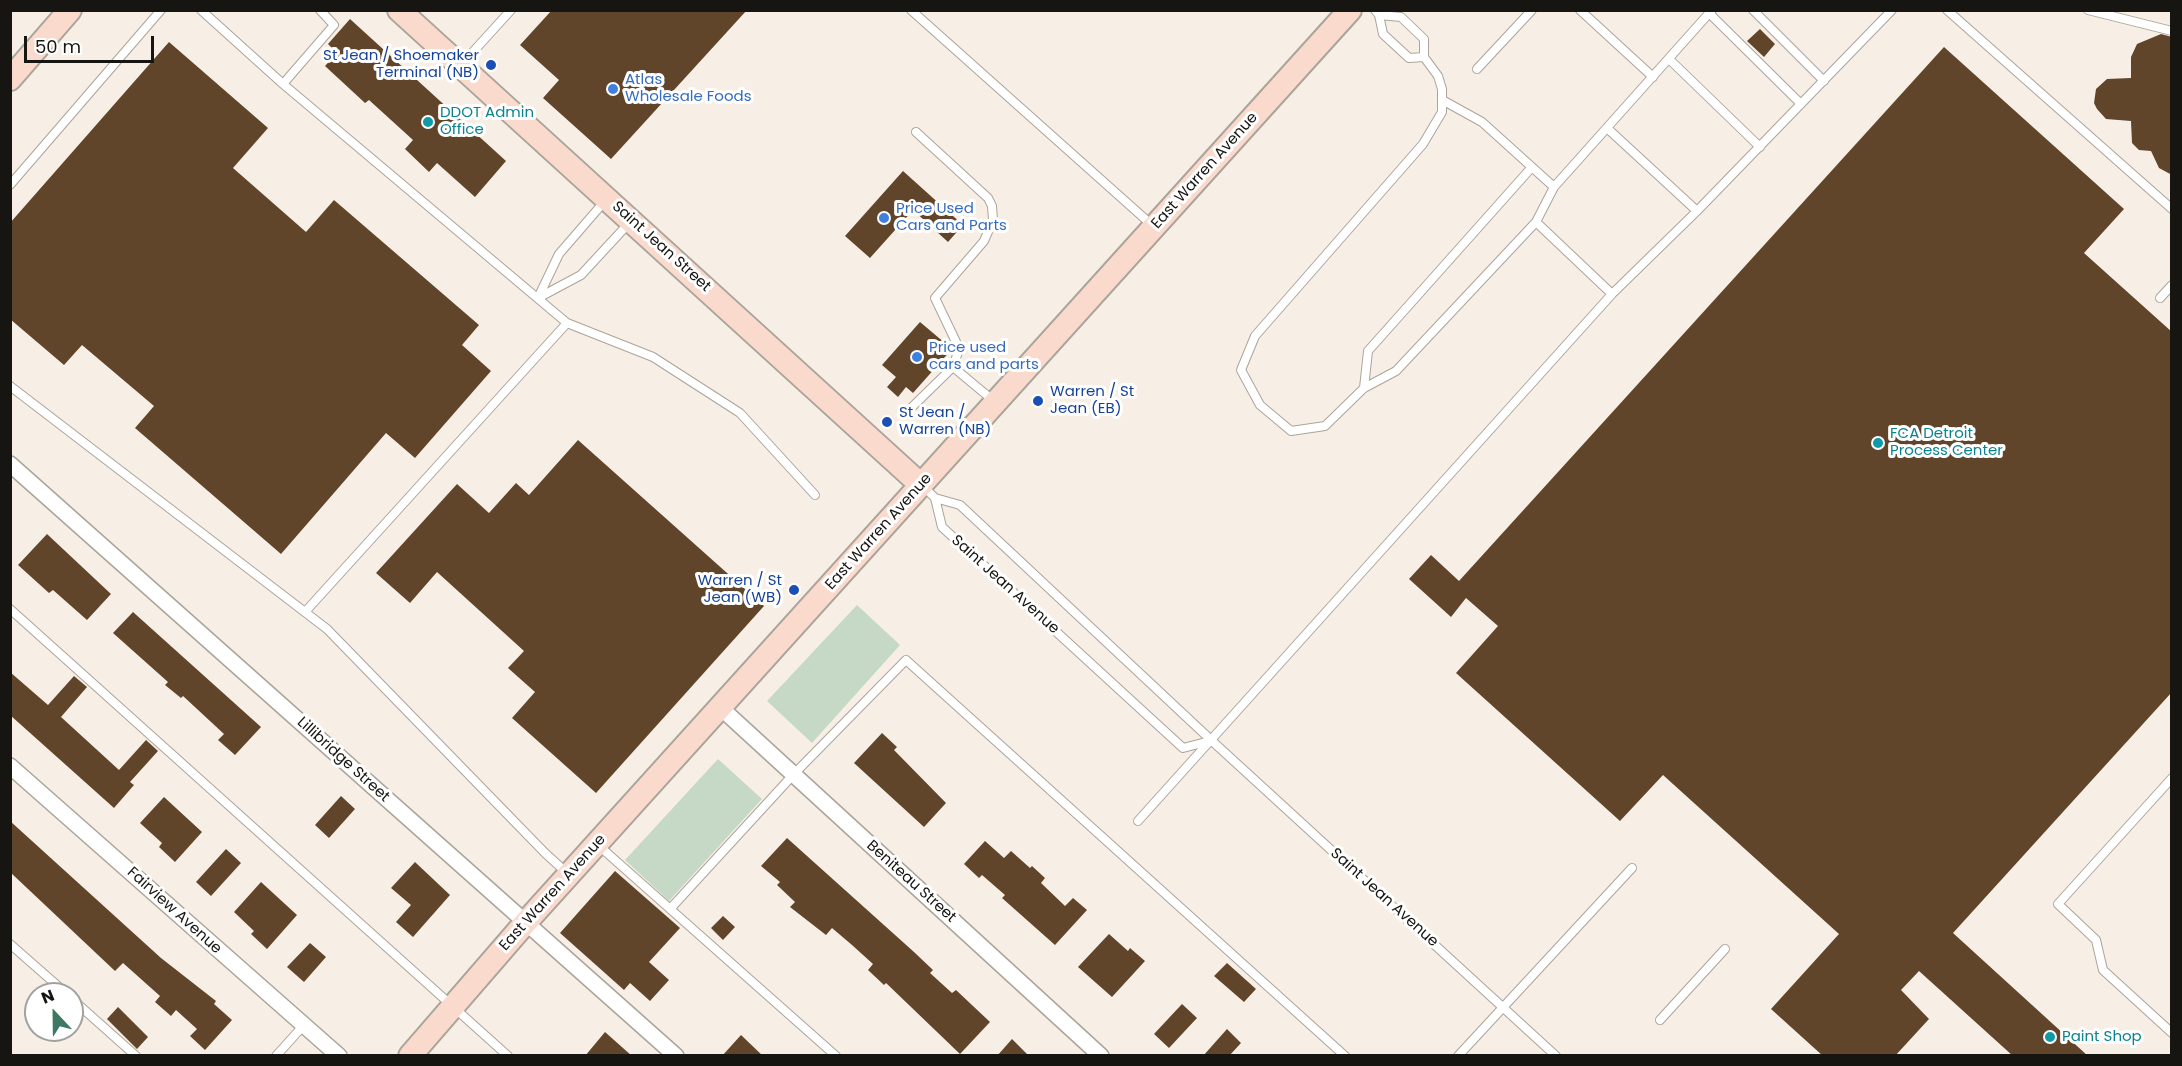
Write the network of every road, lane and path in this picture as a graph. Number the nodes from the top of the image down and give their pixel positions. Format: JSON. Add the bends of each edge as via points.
{"nodes":[{"id":1,"x":70,"y":10,"type":"edge"},
{"id":2,"x":161,"y":10,"type":"edge"},
{"id":3,"x":201,"y":10,"type":"edge"},
{"id":4,"x":320,"y":10,"type":"edge"},
{"id":5,"x":399,"y":10,"type":"edge"},
{"id":6,"x":511,"y":10,"type":"edge"},
{"id":7,"x":911,"y":10,"type":"edge"},
{"id":8,"x":1350,"y":10,"type":"edge"},
{"id":9,"x":1532,"y":10,"type":"edge"},
{"id":10,"x":1580,"y":10,"type":"edge"},
{"id":11,"x":1753,"y":10,"type":"edge"},
{"id":12,"x":1892,"y":10,"type":"edge"},
{"id":13,"x":1947,"y":10,"type":"edge"},
{"id":14,"x":2088,"y":10,"type":"edge"},
{"id":15,"x":1711,"y":12,"type":"edge"},
{"id":16,"x":1377,"y":13,"type":"edge"},
{"id":17,"x":2172,"y":31,"type":"edge"},
{"id":18,"x":1424,"y":57,"type":"junction"},
{"id":19,"x":1669,"y":59,"type":"junction"},
{"id":20,"x":460,"y":66,"type":"junction"},
{"id":21,"x":1477,"y":69,"type":"dead end"},
{"id":22,"x":1653,"y":77,"type":"junction"},
{"id":23,"x":10,"y":79,"type":"edge"},
{"id":24,"x":1824,"y":81,"type":"junction"},
{"id":25,"x":283,"y":84,"type":"junction"},
{"id":26,"x":1444,"y":101,"type":"junction"},
{"id":27,"x":1801,"y":104,"type":"junction"},
{"id":28,"x":1607,"y":128,"type":"junction"},
{"id":29,"x":916,"y":132,"type":"dead end"},
{"id":30,"x":1760,"y":147,"type":"junction"},
{"id":31,"x":1532,"y":167,"type":"junction"},
{"id":32,"x":10,"y":185,"type":"edge"},
{"id":33,"x":1554,"y":188,"type":"junction"},
{"id":34,"x":607,"y":199,"type":"junction"},
{"id":35,"x":2172,"y":209,"type":"edge"},
{"id":36,"x":1697,"y":211,"type":"junction"},
{"id":37,"x":631,"y":220,"type":"junction"},
{"id":38,"x":1536,"y":222,"type":"junction"},
{"id":39,"x":1154,"y":227,"type":"junction"},
{"id":40,"x":2172,"y":285,"type":"edge"},
{"id":41,"x":1612,"y":294,"type":"junction"},
{"id":42,"x":538,"y":298,"type":"junction"},
{"id":43,"x":2160,"y":298,"type":"dead end"},
{"id":44,"x":567,"y":323,"type":"junction"},
{"id":45,"x":953,"y":367,"type":"junction"},
{"id":46,"x":10,"y":386,"type":"edge"},
{"id":47,"x":1364,"y":388,"type":"junction"},
{"id":48,"x":996,"y":402,"type":"junction"},
{"id":49,"x":910,"y":409,"type":"dead end"},
{"id":50,"x":10,"y":464,"type":"edge"},
{"id":51,"x":928,"y":492,"type":"junction"},
{"id":52,"x":815,"y":495,"type":"dead end"},
{"id":53,"x":10,"y":609,"type":"edge"},
{"id":54,"x":305,"y":612,"type":"junction"},
{"id":55,"x":721,"y":708,"type":"junction"},
{"id":56,"x":1211,"y":740,"type":"junction"},
{"id":57,"x":10,"y":766,"type":"edge"},
{"id":58,"x":793,"y":775,"type":"junction"},
{"id":59,"x":2172,"y":778,"type":"edge"},
{"id":60,"x":1138,"y":821,"type":"dead end"},
{"id":61,"x":597,"y":844,"type":"junction"},
{"id":62,"x":1632,"y":868,"type":"dead end"},
{"id":63,"x":570,"y":875,"type":"junction"},
{"id":64,"x":670,"y":909,"type":"junction"},
{"id":65,"x":526,"y":922,"type":"junction"},
{"id":66,"x":10,"y":944,"type":"edge"},
{"id":67,"x":1725,"y":949,"type":"dead end"},
{"id":68,"x":53,"y":982,"type":"edge"},
{"id":69,"x":453,"y":1006,"type":"junction"},
{"id":70,"x":1503,"y":1006,"type":"junction"},
{"id":71,"x":84,"y":1010,"type":"edge"},
{"id":72,"x":1660,"y":1020,"type":"dead end"},
{"id":73,"x":303,"y":1026,"type":"junction"},
{"id":74,"x":2172,"y":1033,"type":"edge"},
{"id":75,"x":136,"y":1056,"type":"edge"},
{"id":76,"x":276,"y":1056,"type":"edge"},
{"id":77,"x":339,"y":1056,"type":"edge"},
{"id":78,"x":410,"y":1056,"type":"edge"},
{"id":79,"x":508,"y":1056,"type":"edge"},
{"id":80,"x":676,"y":1056,"type":"edge"},
{"id":81,"x":836,"y":1056,"type":"edge"},
{"id":82,"x":1101,"y":1056,"type":"edge"},
{"id":83,"x":1345,"y":1056,"type":"edge"},
{"id":84,"x":1458,"y":1056,"type":"edge"},
{"id":85,"x":1556,"y":1056,"type":"edge"}],
"edges":[{"from":1,"to":23,"type":"main road"},
{"from":2,"to":32,"type":"lane"},
{"from":3,"to":25,"type":"lane"},
{"from":4,"to":25,"type":"lane","via":[[334,25]]},
{"from":5,"to":20,"type":"main road","name":"Saint Jean Street"},
{"from":6,"to":20,"type":"lane"},
{"from":7,"to":39,"type":"lane"},
{"from":8,"to":39,"type":"main road","name":"East Warren Avenue"},
{"from":9,"to":21,"type":"lane"},
{"from":10,"to":22,"type":"lane"},
{"from":11,"to":24,"type":"lane"},
{"from":12,"to":24,"type":"lane"},
{"from":13,"to":35,"type":"lane"},
{"from":14,"to":17,"type":"lane"},
{"from":15,"to":19,"type":"lane"},
{"from":15,"to":27,"type":"lane"},
{"from":16,"to":18,"type":"lane","via":[[1383,34],[1409,58]]},
{"from":16,"to":18,"type":"lane","via":[[1401,17],[1424,39]]},
{"from":18,"to":26,"type":"lane","via":[[1438,76]]},
{"from":19,"to":22,"type":"lane"},
{"from":19,"to":30,"type":"lane"},
{"from":20,"to":34,"type":"main road","name":"Saint Jean Street"},
{"from":22,"to":28,"type":"lane"},
{"from":24,"to":27,"type":"lane"},
{"from":25,"to":42,"type":"lane"},
{"from":26,"to":31,"type":"lane","via":[[1482,122]]},
{"from":26,"to":47,"type":"lane","via":[[1442,112],[1423,144],[1255,336],[1241,370],[1260,405],[1291,431],[1325,426]]},
{"from":27,"to":30,"type":"lane"},
{"from":28,"to":33,"type":"lane"},
{"from":28,"to":36,"type":"lane"},
{"from":29,"to":45,"type":"lane","via":[[993,206],[993,220],[984,241],[935,298],[957,344]]},
{"from":30,"to":36,"type":"lane"},
{"from":31,"to":33,"type":"lane"},
{"from":31,"to":47,"type":"lane","via":[[1368,351]]},
{"from":33,"to":38,"type":"lane"},
{"from":34,"to":37,"type":"main road","name":"Saint Jean Street"},
{"from":34,"to":42,"type":"lane","via":[[559,254]]},
{"from":36,"to":41,"type":"lane"},
{"from":37,"to":42,"type":"lane","via":[[581,275]]},
{"from":37,"to":51,"type":"main road","name":"Saint Jean Street"},
{"from":38,"to":41,"type":"lane"},
{"from":38,"to":47,"type":"lane","via":[[1396,371]]},
{"from":39,"to":48,"type":"main road","name":"East Warren Avenue"},
{"from":40,"to":43,"type":"lane"},
{"from":41,"to":56,"type":"lane"},
{"from":42,"to":44,"type":"lane"},
{"from":44,"to":52,"type":"lane","via":[[653,357],[740,412]]},
{"from":44,"to":54,"type":"lane"},
{"from":45,"to":48,"type":"lane"},
{"from":45,"to":49,"type":"lane"},
{"from":46,"to":54,"type":"lane"},
{"from":48,"to":51,"type":"main road","name":"East Warren Avenue"},
{"from":50,"to":65,"type":"street","name":"Lillibridge Street"},
{"from":51,"to":55,"type":"main road","name":"East Warren Avenue"},
{"from":51,"to":56,"type":"lane","name":"Saint Jean Avenue","via":[[960,505]]},
{"from":51,"to":56,"type":"lane","name":"Saint Jean Avenue","via":[[942,527],[1183,748]]},
{"from":53,"to":69,"type":"lane"},
{"from":54,"to":63,"type":"lane","via":[[327,629],[544,853]]},
{"from":55,"to":58,"type":"street","name":"Beniteau Street"},
{"from":55,"to":61,"type":"main road","name":"East Warren Avenue"},
{"from":56,"to":60,"type":"lane"},
{"from":56,"to":70,"type":"lane","name":"Saint Jean Avenue"},
{"from":57,"to":73,"type":"street","name":"Fairview Avenue"},
{"from":58,"to":64,"type":"lane"},
{"from":58,"to":82,"type":"street","name":"Beniteau Street"},
{"from":58,"to":83,"type":"lane","via":[[906,660]]},
{"from":59,"to":74,"type":"lane","via":[[2058,903],[2096,940],[2103,970]]},
{"from":61,"to":63,"type":"main road","name":"East Warren Avenue"},
{"from":61,"to":64,"type":"lane"},
{"from":62,"to":70,"type":"lane"},
{"from":63,"to":65,"type":"main road","name":"East Warren Avenue"},
{"from":64,"to":81,"type":"lane"},
{"from":65,"to":69,"type":"main road","name":"East Warren Avenue"},
{"from":65,"to":80,"type":"street","name":"Lillibridge Street"},
{"from":66,"to":68,"type":"lane"},
{"from":67,"to":72,"type":"lane"},
{"from":69,"to":78,"type":"main road","name":"East Warren Avenue"},
{"from":69,"to":79,"type":"lane"},
{"from":70,"to":84,"type":"lane"},
{"from":70,"to":85,"type":"lane","name":"Saint Jean Avenue"},
{"from":71,"to":75,"type":"lane"},
{"from":73,"to":76,"type":"lane"},
{"from":73,"to":77,"type":"street","name":"Fairview Avenue"}]}
